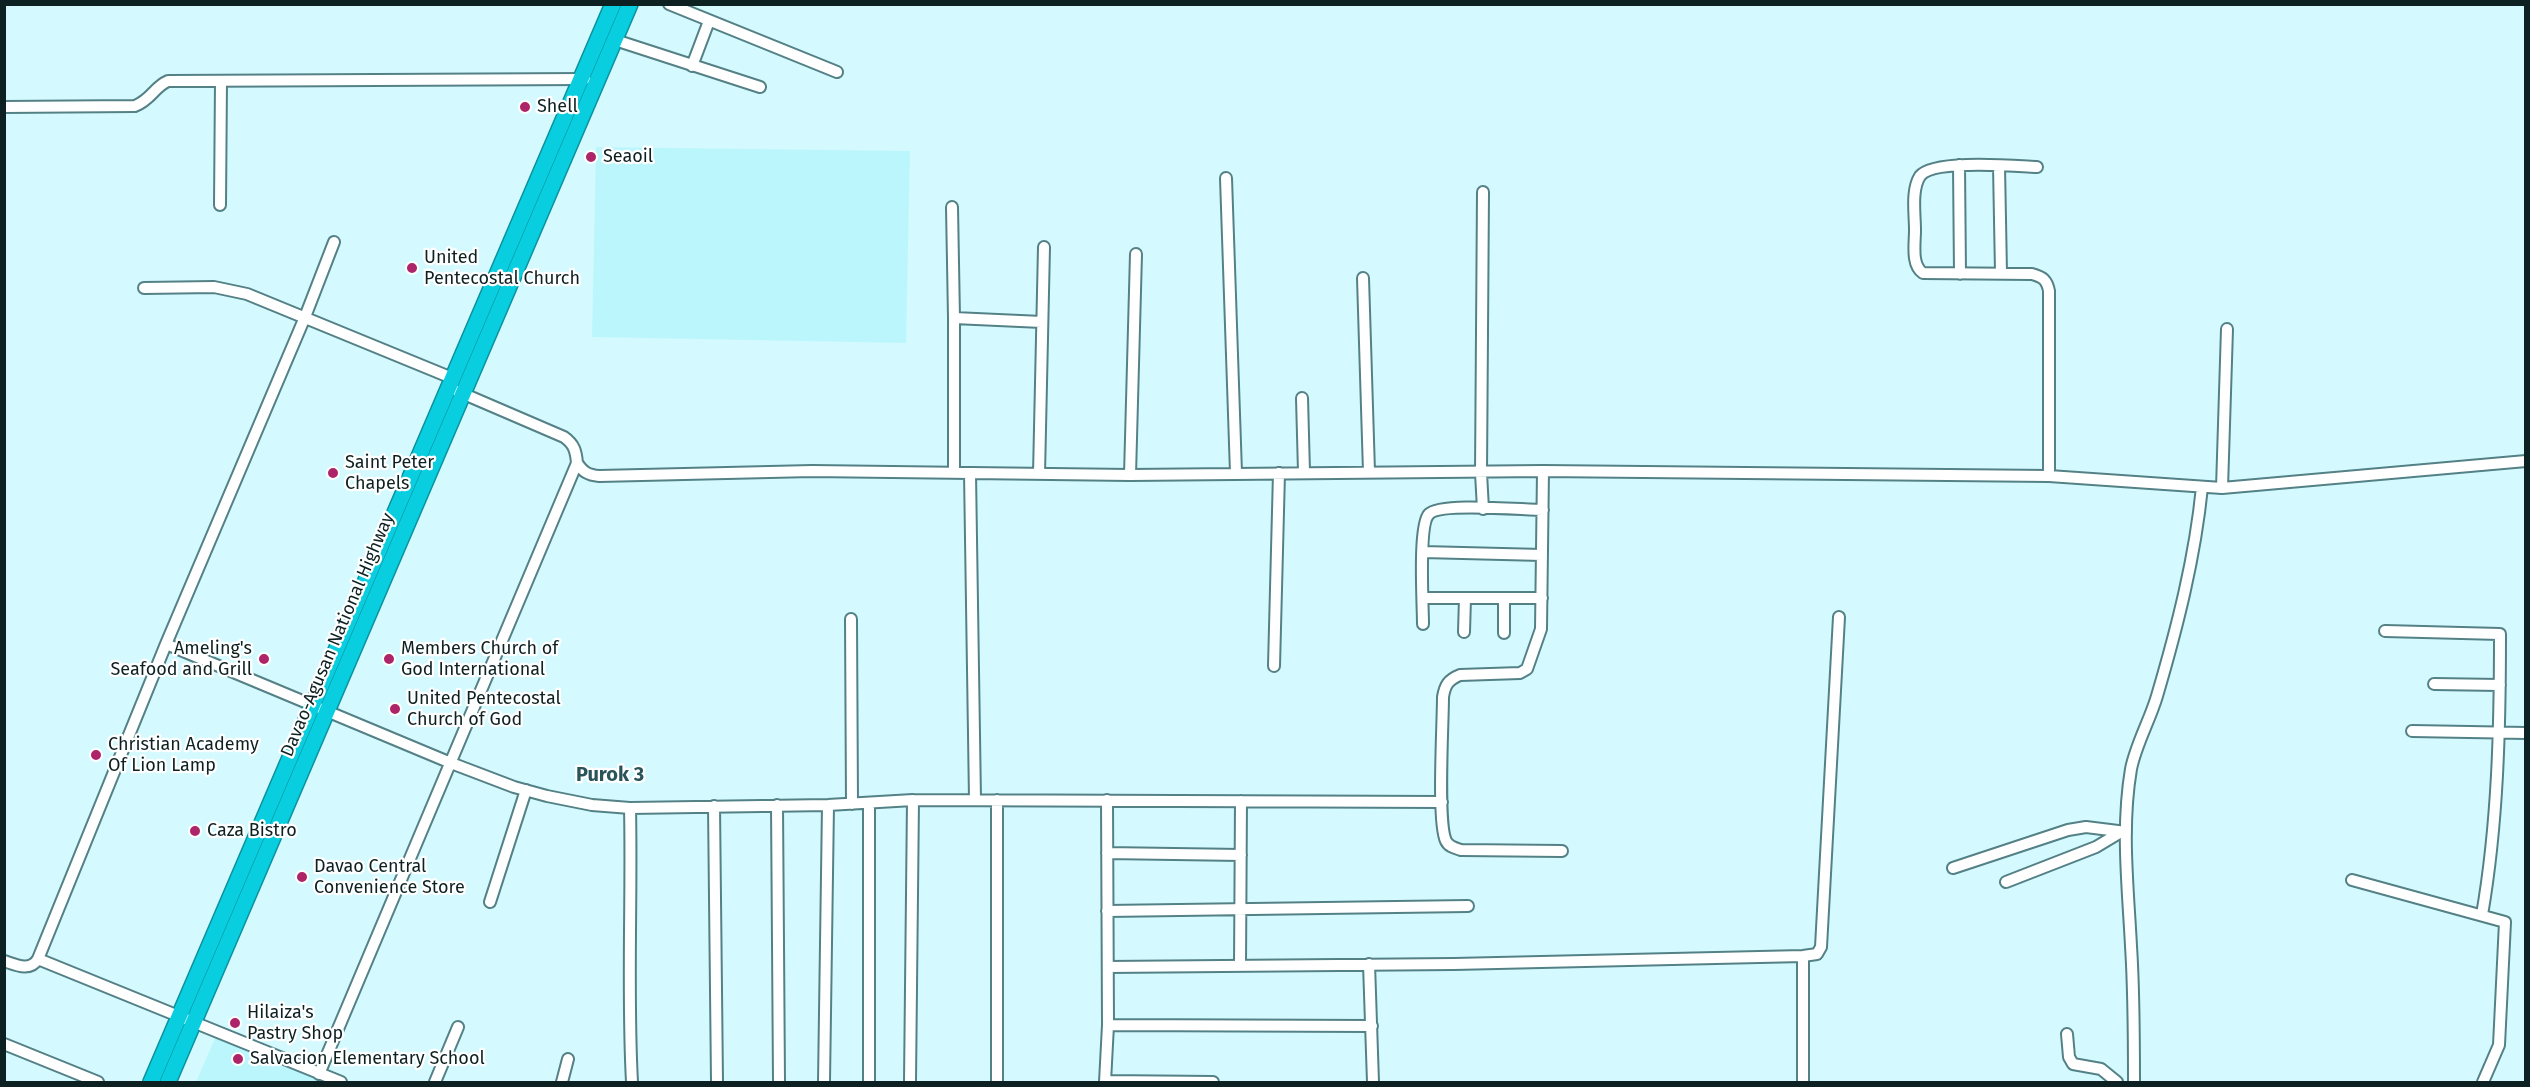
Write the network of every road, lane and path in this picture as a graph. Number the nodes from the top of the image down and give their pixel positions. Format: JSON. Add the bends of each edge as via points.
{"nodes":[{"id":1,"x":613,"y":4,"type":"edge"},
{"id":2,"x":630,"y":4,"type":"edge"},
{"id":3,"x":669,"y":4,"type":"edge"},
{"id":4,"x":709,"y":21,"type":"junction"},
{"id":5,"x":615,"y":40,"type":"junction"},
{"id":6,"x":692,"y":66,"type":"junction"},
{"id":7,"x":837,"y":72,"type":"dead end"},
{"id":8,"x":581,"y":78,"type":"junction"},
{"id":9,"x":221,"y":81,"type":"junction"},
{"id":10,"x":596,"y":84,"type":"junction"},
{"id":11,"x":760,"y":87,"type":"dead end"},
{"id":12,"x":4,"y":107,"type":"edge"},
{"id":13,"x":1959,"y":165,"type":"junction"},
{"id":14,"x":1999,"y":166,"type":"junction"},
{"id":15,"x":2037,"y":167,"type":"dead end"},
{"id":16,"x":1226,"y":178,"type":"dead end"},
{"id":17,"x":1483,"y":192,"type":"dead end"},
{"id":18,"x":220,"y":205,"type":"dead end"},
{"id":19,"x":952,"y":207,"type":"dead end"},
{"id":20,"x":334,"y":242,"type":"dead end"},
{"id":21,"x":1044,"y":247,"type":"dead end"},
{"id":22,"x":1136,"y":254,"type":"dead end"},
{"id":23,"x":2001,"y":273,"type":"junction"},
{"id":24,"x":1960,"y":274,"type":"junction"},
{"id":25,"x":1363,"y":278,"type":"dead end"},
{"id":26,"x":144,"y":288,"type":"dead end"},
{"id":27,"x":305,"y":318,"type":"junction"},
{"id":28,"x":954,"y":318,"type":"junction"},
{"id":29,"x":1042,"y":322,"type":"junction"},
{"id":30,"x":2227,"y":329,"type":"dead end"},
{"id":31,"x":455,"y":387,"type":"junction"},
{"id":32,"x":1302,"y":398,"type":"dead end"},
{"id":33,"x":2526,"y":460,"type":"edge"},
{"id":34,"x":577,"y":463,"type":"junction"},
{"id":35,"x":1543,"y":471,"type":"junction"},
{"id":36,"x":1236,"y":472,"type":"junction"},
{"id":37,"x":1279,"y":472,"type":"junction"},
{"id":38,"x":1304,"y":472,"type":"junction"},
{"id":39,"x":1369,"y":472,"type":"junction"},
{"id":40,"x":954,"y":473,"type":"junction"},
{"id":41,"x":969,"y":473,"type":"junction"},
{"id":42,"x":1481,"y":473,"type":"junction"},
{"id":43,"x":1039,"y":474,"type":"junction"},
{"id":44,"x":1130,"y":475,"type":"junction"},
{"id":45,"x":2049,"y":476,"type":"junction"},
{"id":46,"x":2202,"y":487,"type":"junction"},
{"id":47,"x":2222,"y":488,"type":"junction"},
{"id":48,"x":1483,"y":509,"type":"junction"},
{"id":49,"x":1543,"y":510,"type":"junction"},
{"id":50,"x":1423,"y":552,"type":"junction"},
{"id":51,"x":1542,"y":555,"type":"junction"},
{"id":52,"x":1423,"y":598,"type":"junction"},
{"id":53,"x":1465,"y":598,"type":"junction"},
{"id":54,"x":1504,"y":598,"type":"junction"},
{"id":55,"x":1542,"y":598,"type":"junction"},
{"id":56,"x":1839,"y":617,"type":"dead end"},
{"id":57,"x":851,"y":619,"type":"dead end"},
{"id":58,"x":1423,"y":624,"type":"dead end"},
{"id":59,"x":2385,"y":631,"type":"dead end"},
{"id":60,"x":1464,"y":632,"type":"dead end"},
{"id":61,"x":1504,"y":633,"type":"dead end"},
{"id":62,"x":165,"y":644,"type":"junction"},
{"id":63,"x":1274,"y":666,"type":"dead end"},
{"id":64,"x":2434,"y":684,"type":"dead end"},
{"id":65,"x":2500,"y":685,"type":"junction"},
{"id":66,"x":312,"y":705,"type":"junction"},
{"id":67,"x":327,"y":711,"type":"junction"},
{"id":68,"x":2412,"y":731,"type":"dead end"},
{"id":69,"x":2500,"y":732,"type":"junction"},
{"id":70,"x":2526,"y":733,"type":"edge"},
{"id":71,"x":452,"y":763,"type":"junction"},
{"id":72,"x":526,"y":790,"type":"junction"},
{"id":73,"x":913,"y":800,"type":"junction"},
{"id":74,"x":975,"y":800,"type":"junction"},
{"id":75,"x":998,"y":800,"type":"junction"},
{"id":76,"x":1107,"y":800,"type":"junction"},
{"id":77,"x":1241,"y":801,"type":"junction"},
{"id":78,"x":1442,"y":802,"type":"junction"},
{"id":79,"x":869,"y":803,"type":"junction"},
{"id":80,"x":852,"y":804,"type":"junction"},
{"id":81,"x":828,"y":805,"type":"junction"},
{"id":82,"x":714,"y":806,"type":"junction"},
{"id":83,"x":777,"y":806,"type":"junction"},
{"id":84,"x":630,"y":808,"type":"junction"},
{"id":85,"x":2124,"y":832,"type":"junction"},
{"id":86,"x":1562,"y":850,"type":"dead end"},
{"id":87,"x":1107,"y":853,"type":"junction"},
{"id":88,"x":1241,"y":855,"type":"junction"},
{"id":89,"x":1953,"y":868,"type":"dead end"},
{"id":90,"x":248,"y":877,"type":"junction"},
{"id":91,"x":2352,"y":880,"type":"dead end"},
{"id":92,"x":2006,"y":882,"type":"dead end"},
{"id":93,"x":490,"y":902,"type":"dead end"},
{"id":94,"x":1468,"y":906,"type":"dead end"},
{"id":95,"x":1240,"y":910,"type":"junction"},
{"id":96,"x":1107,"y":911,"type":"junction"},
{"id":97,"x":2482,"y":915,"type":"junction"},
{"id":98,"x":1803,"y":956,"type":"junction"},
{"id":99,"x":38,"y":959,"type":"junction"},
{"id":100,"x":4,"y":961,"type":"edge"},
{"id":101,"x":1370,"y":964,"type":"junction"},
{"id":102,"x":1240,"y":966,"type":"junction"},
{"id":103,"x":1108,"y":967,"type":"junction"},
{"id":104,"x":179,"y":1017,"type":"junction"},
{"id":105,"x":194,"y":1023,"type":"junction"},
{"id":106,"x":1108,"y":1025,"type":"junction"},
{"id":107,"x":1372,"y":1026,"type":"junction"},
{"id":108,"x":458,"y":1027,"type":"dead end"},
{"id":109,"x":2067,"y":1034,"type":"dead end"},
{"id":110,"x":4,"y":1044,"type":"edge"},
{"id":111,"x":568,"y":1059,"type":"dead end"},
{"id":112,"x":320,"y":1074,"type":"junction"},
{"id":113,"x":1105,"y":1082,"type":"edge"},
{"id":114,"x":98,"y":1083,"type":"edge"},
{"id":115,"x":151,"y":1083,"type":"edge"},
{"id":116,"x":168,"y":1083,"type":"edge"},
{"id":117,"x":341,"y":1083,"type":"edge"},
{"id":118,"x":435,"y":1083,"type":"edge"},
{"id":119,"x":562,"y":1083,"type":"edge"},
{"id":120,"x":632,"y":1083,"type":"edge"},
{"id":121,"x":717,"y":1083,"type":"edge"},
{"id":122,"x":779,"y":1083,"type":"edge"},
{"id":123,"x":824,"y":1083,"type":"edge"},
{"id":124,"x":868,"y":1083,"type":"edge"},
{"id":125,"x":910,"y":1083,"type":"edge"},
{"id":126,"x":997,"y":1083,"type":"edge"},
{"id":127,"x":1214,"y":1083,"type":"edge"},
{"id":128,"x":1373,"y":1083,"type":"edge"},
{"id":129,"x":1803,"y":1083,"type":"edge"},
{"id":130,"x":2117,"y":1083,"type":"edge"},
{"id":131,"x":2134,"y":1083,"type":"edge"},
{"id":132,"x":2483,"y":1083,"type":"edge"}],
"edges":[{"from":1,"to":8,"type":"highway","name":"Davao-Agusan National Highway"},
{"from":2,"to":5,"type":"highway","name":"Davao-Agusan National Highway"},
{"from":3,"to":4,"type":"street"},
{"from":4,"to":6,"type":"street"},
{"from":4,"to":7,"type":"street"},
{"from":5,"to":6,"type":"street"},
{"from":5,"to":10,"type":"highway","name":"Davao-Agusan National Highway"},
{"from":6,"to":11,"type":"street"},
{"from":8,"to":9,"type":"street"},
{"from":8,"to":10,"type":"street"},
{"from":8,"to":31,"type":"highway","name":"Davao-Agusan National Highway"},
{"from":9,"to":12,"type":"street","via":[[168,81],[135,106]]},
{"from":9,"to":18,"type":"street"},
{"from":10,"to":31,"type":"highway","name":"Davao-Agusan National Highway"},
{"from":13,"to":14,"type":"street"},
{"from":13,"to":24,"type":"street"},
{"from":13,"to":24,"type":"street","via":[[1938,166],[1921,175],[1916,186],[1915,254],[1916,266],[1923,273]]},
{"from":14,"to":15,"type":"street"},
{"from":14,"to":23,"type":"street"},
{"from":16,"to":36,"type":"street"},
{"from":17,"to":42,"type":"street"},
{"from":19,"to":28,"type":"street"},
{"from":20,"to":27,"type":"street"},
{"from":21,"to":29,"type":"street"},
{"from":22,"to":44,"type":"street"},
{"from":23,"to":24,"type":"street"},
{"from":23,"to":45,"type":"street","via":[[2032,274],[2047,282]]},
{"from":25,"to":39,"type":"street"},
{"from":26,"to":27,"type":"street","via":[[231,290]]},
{"from":27,"to":31,"type":"street"},
{"from":27,"to":62,"type":"street"},
{"from":28,"to":29,"type":"street"},
{"from":28,"to":40,"type":"street"},
{"from":29,"to":43,"type":"street"},
{"from":30,"to":47,"type":"street"},
{"from":31,"to":34,"type":"street","via":[[564,437],[572,442]]},
{"from":31,"to":66,"type":"highway","name":"Davao-Agusan National Highway"},
{"from":31,"to":67,"type":"highway","name":"Davao-Agusan National Highway"},
{"from":32,"to":38,"type":"street"},
{"from":33,"to":47,"type":"street"},
{"from":34,"to":40,"type":"street","via":[[590,475],[599,476],[812,471]]},
{"from":34,"to":71,"type":"street"},
{"from":35,"to":42,"type":"street"},
{"from":35,"to":45,"type":"street"},
{"from":35,"to":49,"type":"street"},
{"from":36,"to":37,"type":"street"},
{"from":36,"to":44,"type":"street"},
{"from":37,"to":38,"type":"street"},
{"from":37,"to":63,"type":"street"},
{"from":38,"to":39,"type":"street"},
{"from":39,"to":42,"type":"street"},
{"from":40,"to":41,"type":"street"},
{"from":41,"to":43,"type":"street"},
{"from":41,"to":74,"type":"street"},
{"from":42,"to":48,"type":"street"},
{"from":43,"to":44,"type":"street"},
{"from":45,"to":46,"type":"street"},
{"from":46,"to":47,"type":"street"},
{"from":46,"to":85,"type":"street","via":[[2195,542],[2167,661],[2132,766]]},
{"from":48,"to":49,"type":"street"},
{"from":48,"to":50,"type":"street","via":[[1445,508],[1429,514],[1424,521]]},
{"from":49,"to":51,"type":"street"},
{"from":50,"to":51,"type":"street"},
{"from":50,"to":52,"type":"street"},
{"from":51,"to":55,"type":"street"},
{"from":52,"to":53,"type":"street"},
{"from":52,"to":58,"type":"street"},
{"from":53,"to":54,"type":"street"},
{"from":53,"to":60,"type":"street"},
{"from":54,"to":55,"type":"street"},
{"from":54,"to":61,"type":"street"},
{"from":55,"to":78,"type":"street","via":[[1541,629],[1527,669],[1520,673],[1460,675],[1445,685]]},
{"from":56,"to":98,"type":"street","via":[[1821,947],[1817,954]]},
{"from":57,"to":80,"type":"street"},
{"from":59,"to":65,"type":"street","via":[[2500,634]]},
{"from":62,"to":66,"type":"street"},
{"from":62,"to":99,"type":"street"},
{"from":64,"to":65,"type":"street"},
{"from":65,"to":69,"type":"street"},
{"from":66,"to":67,"type":"street"},
{"from":66,"to":90,"type":"highway","name":"Davao-Agusan National Highway"},
{"from":67,"to":71,"type":"street"},
{"from":67,"to":90,"type":"highway","name":"Davao-Agusan National Highway"},
{"from":68,"to":69,"type":"street"},
{"from":69,"to":70,"type":"street"},
{"from":69,"to":97,"type":"street"},
{"from":71,"to":72,"type":"street"},
{"from":71,"to":112,"type":"street"},
{"from":72,"to":84,"type":"street","via":[[592,805]]},
{"from":72,"to":93,"type":"street"},
{"from":73,"to":74,"type":"street"},
{"from":73,"to":79,"type":"street"},
{"from":73,"to":125,"type":"street"},
{"from":74,"to":75,"type":"street"},
{"from":75,"to":76,"type":"street"},
{"from":75,"to":126,"type":"street"},
{"from":76,"to":77,"type":"street"},
{"from":76,"to":87,"type":"street"},
{"from":77,"to":78,"type":"street"},
{"from":77,"to":88,"type":"street"},
{"from":78,"to":86,"type":"street","via":[[1444,834],[1453,847]]},
{"from":79,"to":80,"type":"street"},
{"from":79,"to":124,"type":"street"},
{"from":80,"to":81,"type":"street"},
{"from":81,"to":83,"type":"street"},
{"from":81,"to":123,"type":"street"},
{"from":82,"to":83,"type":"street"},
{"from":82,"to":84,"type":"street"},
{"from":82,"to":121,"type":"street"},
{"from":83,"to":122,"type":"street"},
{"from":84,"to":120,"type":"street"},
{"from":85,"to":89,"type":"street","via":[[2086,827],[2068,830]]},
{"from":85,"to":92,"type":"street"},
{"from":85,"to":131,"type":"street","via":[[2134,1004]]},
{"from":87,"to":88,"type":"street"},
{"from":87,"to":96,"type":"street"},
{"from":88,"to":95,"type":"street"},
{"from":90,"to":104,"type":"highway","name":"Davao-Agusan National Highway"},
{"from":90,"to":105,"type":"highway","name":"Davao-Agusan National Highway"},
{"from":91,"to":97,"type":"street"},
{"from":94,"to":95,"type":"street"},
{"from":95,"to":96,"type":"street"},
{"from":95,"to":102,"type":"street"},
{"from":96,"to":103,"type":"street"},
{"from":97,"to":132,"type":"street","via":[[2505,922],[2499,1045]]},
{"from":98,"to":101,"type":"street"},
{"from":98,"to":129,"type":"street"},
{"from":99,"to":100,"type":"street","via":[[25,967]]},
{"from":99,"to":104,"type":"street"},
{"from":101,"to":102,"type":"street"},
{"from":101,"to":107,"type":"street"},
{"from":102,"to":103,"type":"street"},
{"from":103,"to":106,"type":"street"},
{"from":104,"to":105,"type":"street"},
{"from":104,"to":115,"type":"highway","name":"Davao-Agusan National Highway"},
{"from":105,"to":112,"type":"street"},
{"from":105,"to":116,"type":"highway","name":"Davao-Agusan National Highway"},
{"from":106,"to":107,"type":"street"},
{"from":106,"to":113,"type":"street"},
{"from":107,"to":128,"type":"street"},
{"from":108,"to":118,"type":"street"},
{"from":109,"to":130,"type":"street","via":[[2073,1064],[2101,1069]]},
{"from":110,"to":114,"type":"street"},
{"from":111,"to":119,"type":"street"},
{"from":112,"to":117,"type":"street"},
{"from":113,"to":127,"type":"street"}]}
